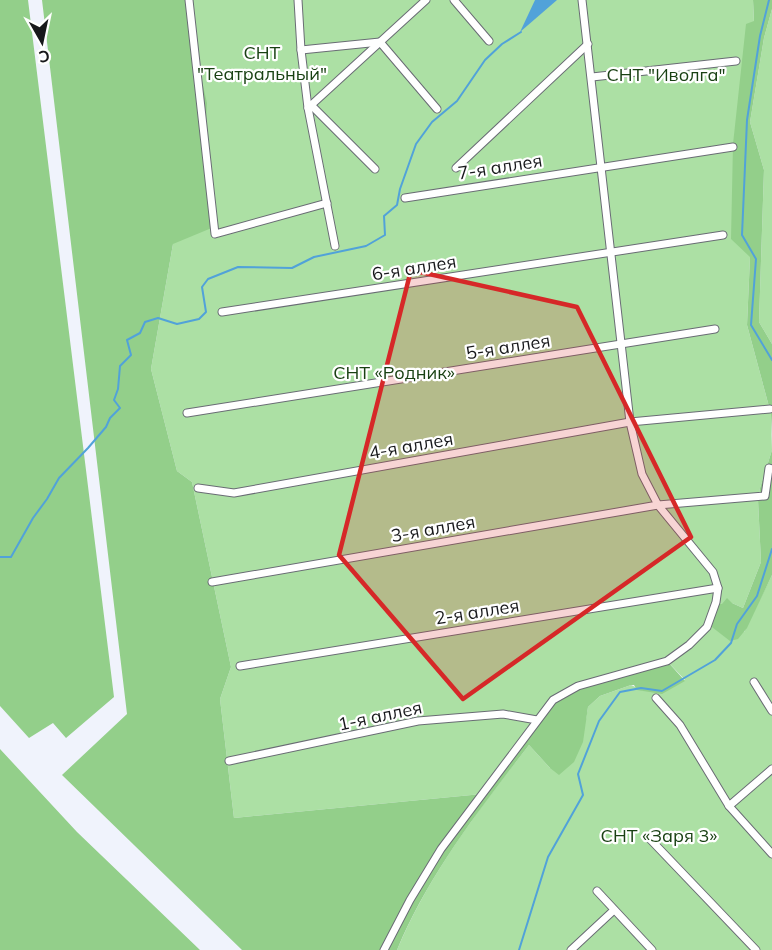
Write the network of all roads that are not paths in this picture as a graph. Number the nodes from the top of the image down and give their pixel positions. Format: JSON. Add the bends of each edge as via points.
{"nodes":[{"id":1,"x":189,"y":0,"type":"edge"},
{"id":2,"x":298,"y":0,"type":"edge"},
{"id":3,"x":426,"y":0,"type":"edge"},
{"id":4,"x":454,"y":0,"type":"edge"},
{"id":5,"x":582,"y":0,"type":"edge"},
{"id":6,"x":489,"y":41,"type":"dead end"},
{"id":7,"x":380,"y":42,"type":"junction"},
{"id":8,"x":588,"y":44,"type":"junction"},
{"id":9,"x":301,"y":50,"type":"junction"},
{"id":10,"x":736,"y":61,"type":"dead end"},
{"id":11,"x":592,"y":77,"type":"junction"},
{"id":12,"x":309,"y":106,"type":"junction"},
{"id":13,"x":437,"y":110,"type":"dead end"},
{"id":14,"x":733,"y":147,"type":"dead end"},
{"id":15,"x":600,"y":166,"type":"junction"},
{"id":16,"x":456,"y":168,"type":"dead end"},
{"id":17,"x":375,"y":169,"type":"dead end"},
{"id":18,"x":405,"y":198,"type":"dead end"},
{"id":19,"x":327,"y":203,"type":"junction"},
{"id":20,"x":723,"y":235,"type":"dead end"},
{"id":21,"x":335,"y":246,"type":"dead end"},
{"id":22,"x":611,"y":253,"type":"junction"},
{"id":23,"x":222,"y":312,"type":"dead end"},
{"id":24,"x":716,"y":329,"type":"dead end"},
{"id":25,"x":621,"y":344,"type":"junction"},
{"id":26,"x":770,"y":408,"type":"dead end"},
{"id":27,"x":187,"y":413,"type":"dead end"},
{"id":28,"x":630,"y":422,"type":"junction"},
{"id":29,"x":772,"y":469,"type":"edge"},
{"id":30,"x":198,"y":488,"type":"dead end"},
{"id":31,"x":658,"y":505,"type":"junction"},
{"id":32,"x":212,"y":582,"type":"dead end"},
{"id":33,"x":718,"y":588,"type":"junction"},
{"id":34,"x":240,"y":666,"type":"dead end"},
{"id":35,"x":754,"y":682,"type":"dead end"},
{"id":36,"x":656,"y":698,"type":"dead end"},
{"id":37,"x":772,"y":711,"type":"edge"},
{"id":38,"x":537,"y":720,"type":"junction"},
{"id":39,"x":229,"y":761,"type":"dead end"},
{"id":40,"x":772,"y":769,"type":"edge"},
{"id":41,"x":729,"y":806,"type":"junction"},
{"id":42,"x":648,"y":837,"type":"dead end"},
{"id":43,"x":772,"y":854,"type":"edge"},
{"id":44,"x":597,"y":891,"type":"dead end"},
{"id":45,"x":614,"y":910,"type":"junction"},
{"id":46,"x":384,"y":950,"type":"edge"},
{"id":47,"x":571,"y":950,"type":"edge"},
{"id":48,"x":652,"y":950,"type":"edge"},
{"id":49,"x":756,"y":950,"type":"edge"}],
"edges":[{"from":1,"to":19,"type":"street","via":[[215,234]]},
{"from":2,"to":9,"type":"street"},
{"from":3,"to":7,"type":"street"},
{"from":4,"to":6,"type":"street"},
{"from":5,"to":8,"type":"street"},
{"from":7,"to":9,"type":"street"},
{"from":7,"to":12,"type":"street"},
{"from":7,"to":13,"type":"street"},
{"from":8,"to":11,"type":"street"},
{"from":8,"to":16,"type":"street"},
{"from":9,"to":12,"type":"street"},
{"from":10,"to":11,"type":"street"},
{"from":11,"to":15,"type":"street"},
{"from":12,"to":17,"type":"street"},
{"from":12,"to":19,"type":"street"},
{"from":14,"to":15,"type":"street","name":"7-я аллея"},
{"from":15,"to":18,"type":"street","name":"7-я аллея"},
{"from":15,"to":22,"type":"street"},
{"from":19,"to":21,"type":"street"},
{"from":20,"to":22,"type":"street","name":"6-я аллея"},
{"from":22,"to":23,"type":"street","name":"6-я аллея"},
{"from":22,"to":25,"type":"street"},
{"from":24,"to":25,"type":"street","name":"5-я аллея"},
{"from":25,"to":27,"type":"street","name":"5-я аллея"},
{"from":25,"to":28,"type":"street"},
{"from":26,"to":28,"type":"street","name":"4-я аллея"},
{"from":28,"to":30,"type":"street","name":"4-я аллея","via":[[234,493]]},
{"from":28,"to":31,"type":"street","via":[[642,474]]},
{"from":29,"to":31,"type":"street","name":"3-я аллея","via":[[769,468],[765,496]]},
{"from":31,"to":32,"type":"street","name":"3-я аллея"},
{"from":31,"to":33,"type":"street","via":[[703,557]]},
{"from":33,"to":34,"type":"street","name":"2-я аллея"},
{"from":33,"to":38,"type":"street","via":[[707,627],[689,645],[667,661],[578,686],[553,700]]},
{"from":35,"to":37,"type":"street"},
{"from":36,"to":41,"type":"street","via":[[680,725]]},
{"from":38,"to":39,"type":"street","name":"1-я аллея","via":[[503,714],[418,721]]},
{"from":38,"to":46,"type":"street","via":[[441,849]]},
{"from":40,"to":41,"type":"street"},
{"from":41,"to":43,"type":"street"},
{"from":42,"to":49,"type":"street"},
{"from":44,"to":45,"type":"street"},
{"from":45,"to":47,"type":"street"},
{"from":45,"to":48,"type":"street"}]}
